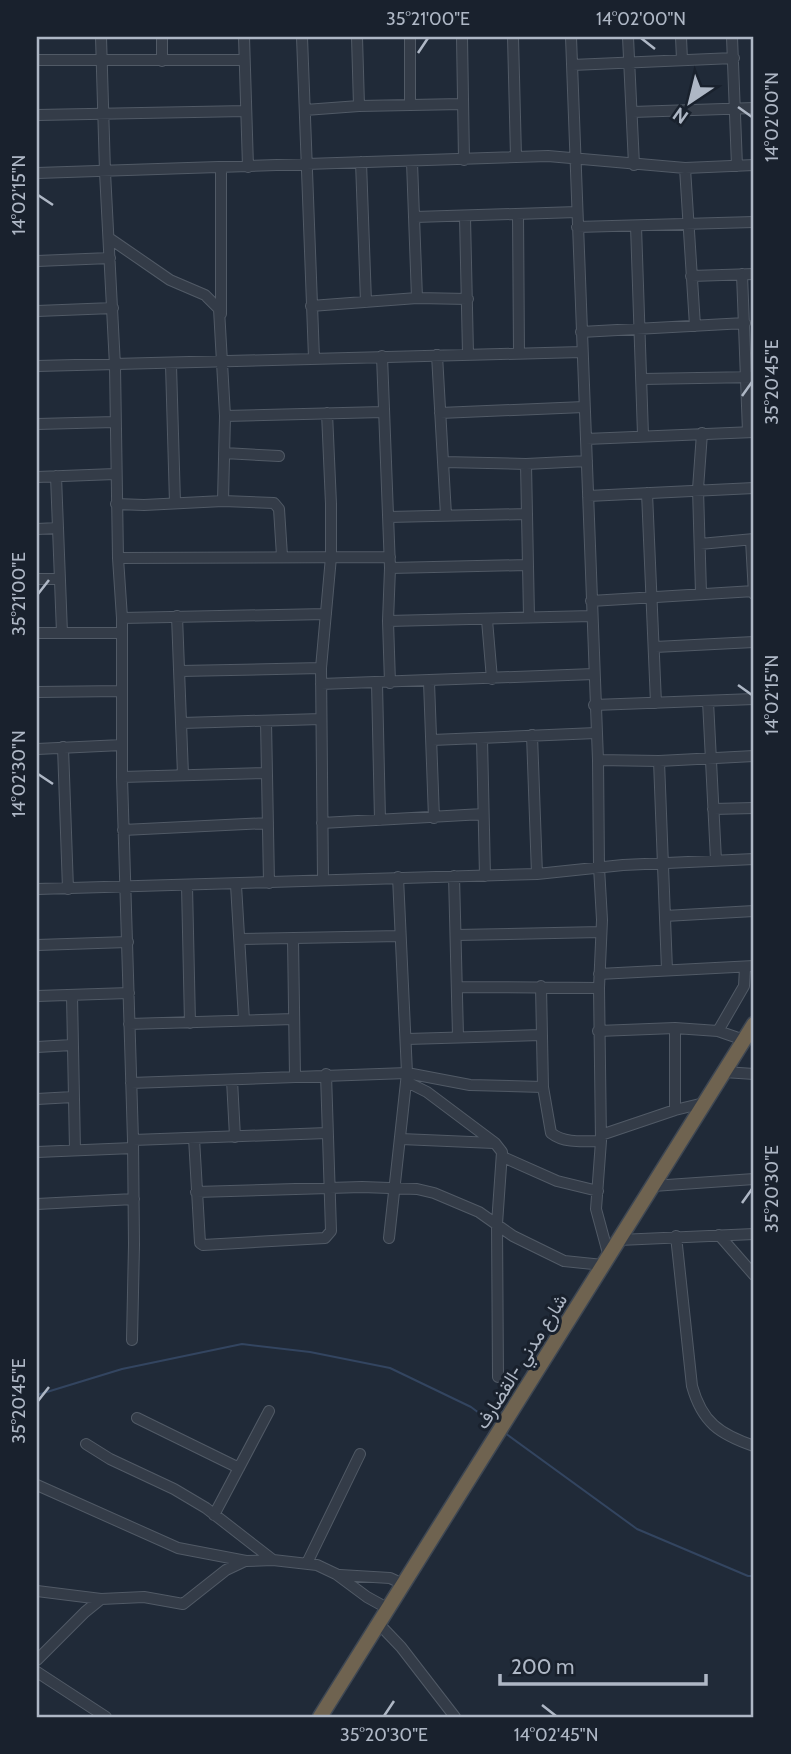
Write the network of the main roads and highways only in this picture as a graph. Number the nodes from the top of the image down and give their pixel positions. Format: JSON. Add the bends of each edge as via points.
{"nodes":[{"id":1,"x":754,"y":1024,"type":"edge"},
{"id":2,"x":320,"y":1717,"type":"edge"}],
"edges":[{"from":1,"to":2,"type":"highway","name":"شارع مدني -القضارف"}]}
